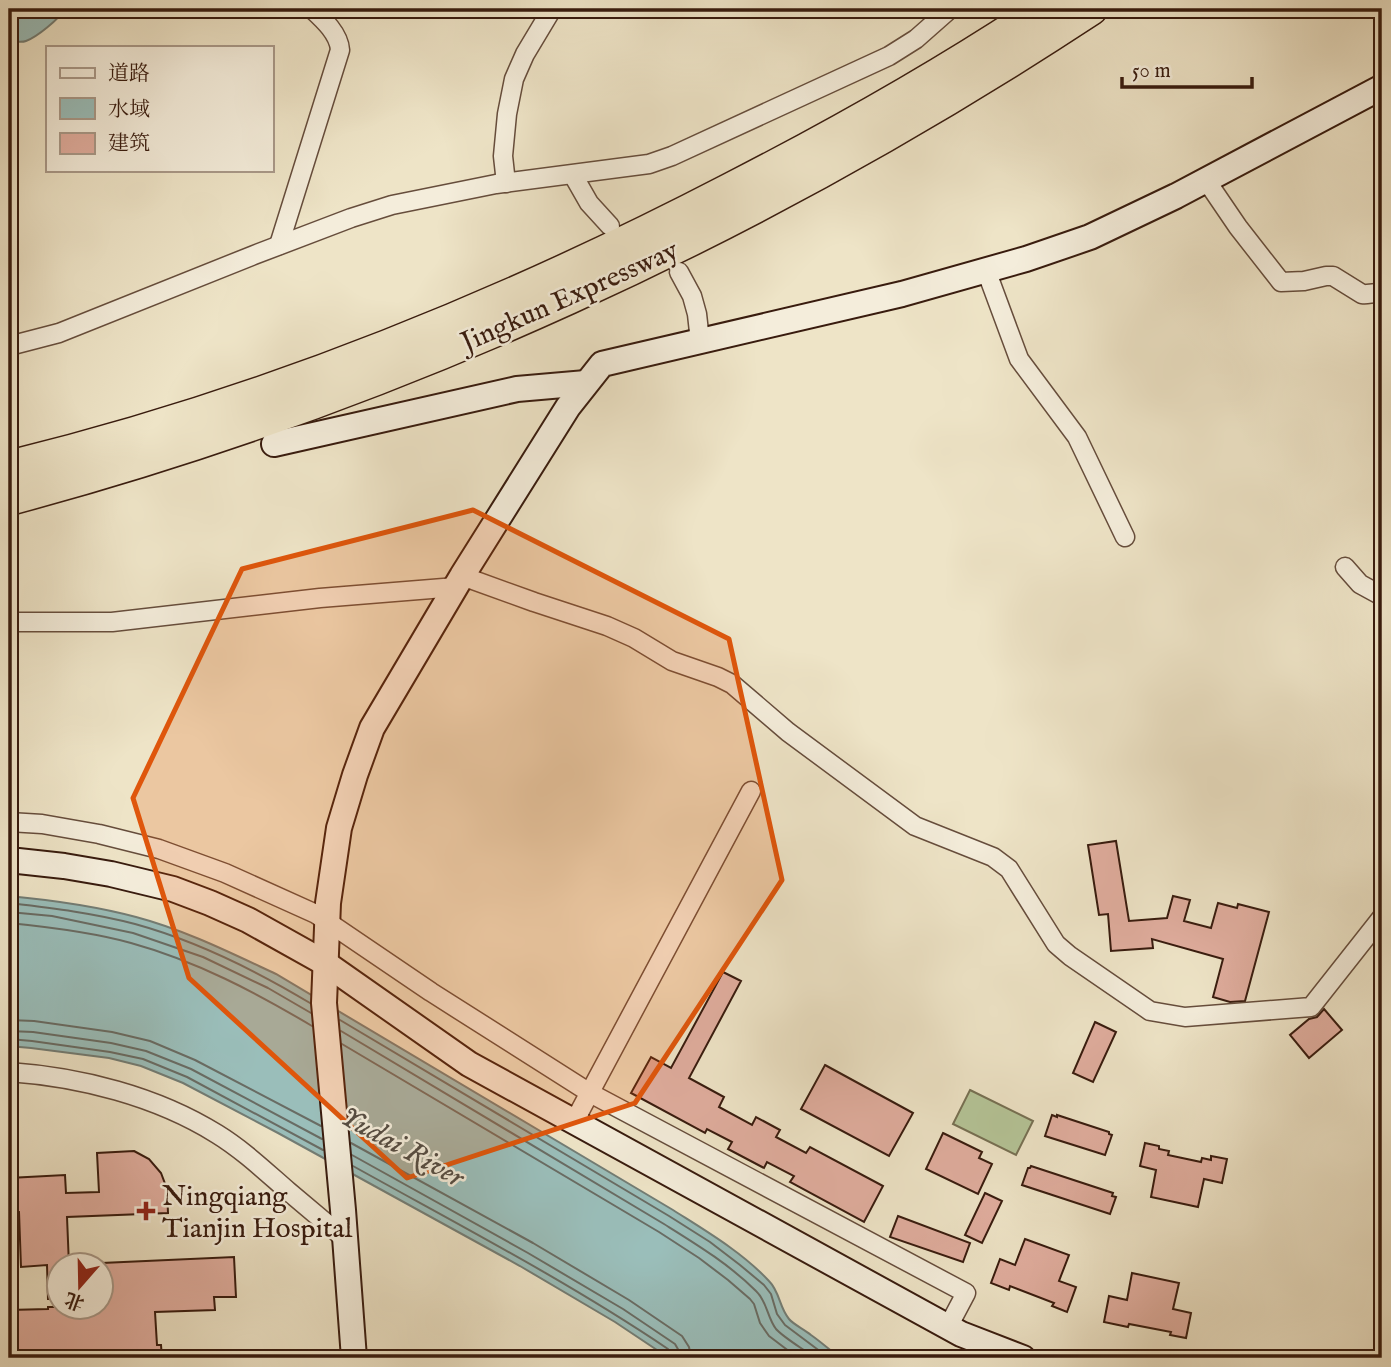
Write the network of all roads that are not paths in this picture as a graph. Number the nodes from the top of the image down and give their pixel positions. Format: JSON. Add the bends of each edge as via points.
{"nodes":[{"id":1,"x":313,"y":9,"type":"edge"},
{"id":2,"x":552,"y":9,"type":"edge"},
{"id":3,"x":950,"y":9,"type":"edge"},
{"id":4,"x":1042,"y":9,"type":"edge"},
{"id":5,"x":1091,"y":9,"type":"edge"},
{"id":6,"x":1382,"y":87,"type":"edge"},
{"id":7,"x":573,"y":175,"type":"junction"},
{"id":8,"x":1206,"y":180,"type":"junction"},
{"id":9,"x":506,"y":183,"type":"junction"},
{"id":10,"x":610,"y":226,"type":"dead end"},
{"id":11,"x":279,"y":245,"type":"junction"},
{"id":12,"x":986,"y":270,"type":"junction"},
{"id":13,"x":679,"y":272,"type":"dead end"},
{"id":14,"x":1382,"y":295,"type":"edge"},
{"id":15,"x":700,"y":341,"type":"junction"},
{"id":16,"x":9,"y":346,"type":"edge"},
{"id":17,"x":586,"y":383,"type":"junction"},
{"id":18,"x":274,"y":443,"type":"dead end"},
{"id":19,"x":9,"y":467,"type":"edge"},
{"id":20,"x":9,"y":499,"type":"edge"},
{"id":21,"x":1125,"y":537,"type":"dead end"},
{"id":22,"x":1345,"y":567,"type":"dead end"},
{"id":23,"x":459,"y":582,"type":"junction"},
{"id":24,"x":1382,"y":596,"type":"edge"},
{"id":25,"x":9,"y":622,"type":"edge"},
{"id":26,"x":751,"y":791,"type":"dead end"},
{"id":27,"x":9,"y":822,"type":"edge"},
{"id":28,"x":9,"y":860,"type":"edge"},
{"id":29,"x":1382,"y":917,"type":"edge"},
{"id":30,"x":327,"y":921,"type":"junction"},
{"id":31,"x":326,"y":963,"type":"junction"},
{"id":32,"x":9,"y":1072,"type":"edge"},
{"id":33,"x":590,"y":1093,"type":"junction"},
{"id":34,"x":574,"y":1122,"type":"junction"},
{"id":35,"x":345,"y":1239,"type":"junction"},
{"id":36,"x":948,"y":1327,"type":"junction"},
{"id":37,"x":354,"y":1358,"type":"edge"},
{"id":38,"x":1023,"y":1358,"type":"edge"}],
"edges":[{"from":1,"to":11,"type":"street","via":[[336,35],[340,50]]},
{"from":2,"to":9,"type":"street","via":[[514,79],[506,114]]},
{"from":3,"to":7,"type":"street","via":[[889,56],[686,150],[649,164]]},
{"from":4,"to":19,"type":"highway","name":"Jingkun Expressway","via":[[844,129],[572,268],[292,382]]},
{"from":5,"to":20,"type":"highway","name":"Jingkun Expressway","via":[[857,153],[583,292],[301,407]]},
{"from":6,"to":8,"type":"street"},
{"from":7,"to":9,"type":"street"},
{"from":7,"to":10,"type":"street"},
{"from":8,"to":12,"type":"street","via":[[1090,237]]},
{"from":8,"to":14,"type":"street","via":[[1281,282],[1333,276],[1362,294]]},
{"from":9,"to":11,"type":"street","via":[[392,205]]},
{"from":11,"to":16,"type":"street","via":[[59,333]]},
{"from":12,"to":15,"type":"street"},
{"from":12,"to":21,"type":"street","via":[[1019,359],[1077,437]]},
{"from":13,"to":15,"type":"street","via":[[692,296]]},
{"from":15,"to":17,"type":"street","via":[[602,363]]},
{"from":17,"to":18,"type":"street","via":[[517,389]]},
{"from":17,"to":23,"type":"street"},
{"from":22,"to":24,"type":"street","via":[[1360,584]]},
{"from":23,"to":25,"type":"street","via":[[112,622]]},
{"from":23,"to":29,"type":"street","via":[[607,626],[672,661],[732,684],[915,827],[1001,862],[1056,944],[1150,1012],[1185,1017],[1311,1007]]},
{"from":23,"to":30,"type":"street","via":[[372,728],[339,828]]},
{"from":26,"to":33,"type":"street"},
{"from":27,"to":30,"type":"street","via":[[99,834],[159,849],[225,873]]},
{"from":28,"to":31,"type":"street","via":[[111,874],[173,889],[248,920]]},
{"from":30,"to":31,"type":"street"},
{"from":30,"to":33,"type":"street"},
{"from":31,"to":34,"type":"street","via":[[468,1064]]},
{"from":31,"to":35,"type":"street","via":[[324,1003]]},
{"from":32,"to":35,"type":"street","via":[[106,1087],[191,1120],[236,1147]]},
{"from":33,"to":34,"type":"street"},
{"from":33,"to":36,"type":"street","via":[[966,1293]]},
{"from":34,"to":36,"type":"street"},
{"from":35,"to":37,"type":"street"},
{"from":36,"to":38,"type":"street"}]}
